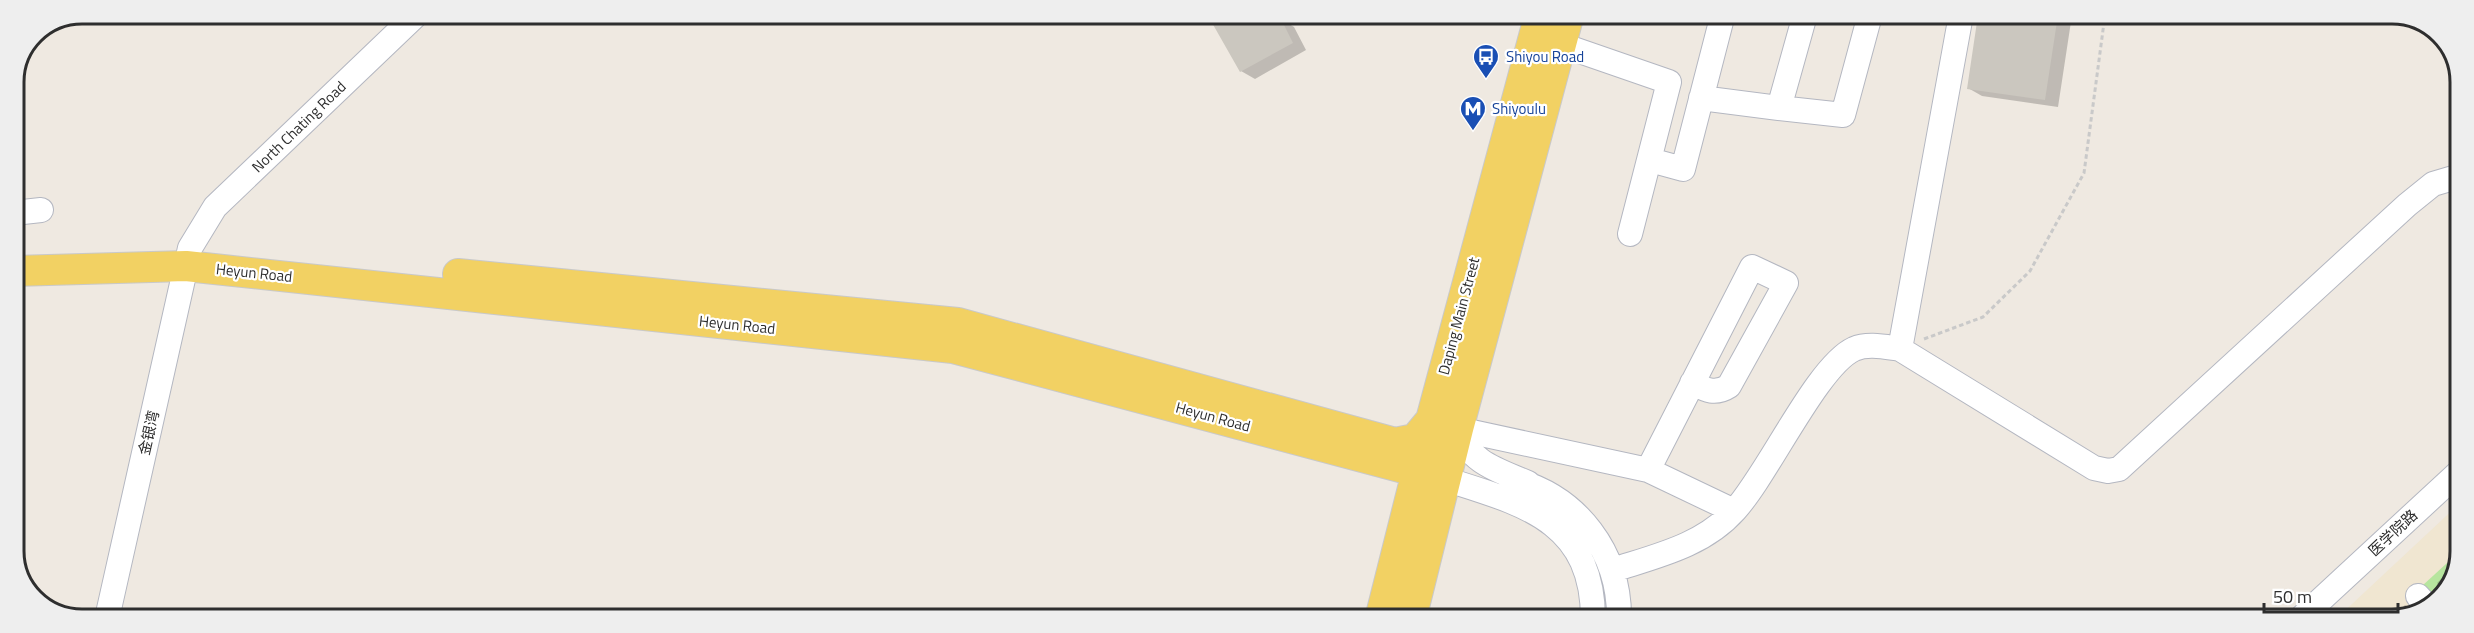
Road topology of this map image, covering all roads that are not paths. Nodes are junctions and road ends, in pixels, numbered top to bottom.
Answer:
1 (407, 24) edge
2 (1538, 24) edge
3 (1567, 24) edge
4 (1721, 24) edge
5 (1802, 24) edge
6 (1867, 24) edge
7 (1959, 24) edge
8 (1562, 45) junction
9 (1701, 98) junction
10 (1779, 108) junction
11 (1650, 160) junction
12 (2450, 179) edge
13 (41, 210) dead end
14 (24, 212) edge
15 (1630, 234) dead end
16 (24, 252) edge
17 (188, 257) junction
18 (24, 270) edge
19 (1900, 349) junction
20 (1692, 383) junction
21 (1444, 425) junction
22 (1345, 453) junction
23 (1648, 470) junction
24 (1447, 471) junction
25 (1417, 472) junction
26 (2450, 480) edge
27 (1528, 483) junction
28 (1734, 511) junction
29 (1404, 525) junction
30 (1613, 570) junction
31 (109, 609) edge
32 (1383, 609) edge
33 (1413, 609) edge
34 (1592, 609) edge
35 (1619, 609) edge
36 (2312, 609) edge

1 - 17 street, North Chating Road
2 - 21 main road, Daping Main Street
3 - 8 main road, Daping Main Street
4 - 9 street
5 - 10 street
6 - 10 street
7 - 19 street
8 - 11 street
8 - 21 main road, Daping Main Street
9 - 10 street
9 - 11 street
11 - 15 street
12 - 19 street
13 - 14 street
16 - 17 main road, Heyun Road
17 - 18 main road, Heyun Road
17 - 21 main road, Heyun Road
17 - 22 main road, Heyun Road
17 - 31 street, 金银湾
19 - 28 street
20 - 20 street
20 - 23 street
21 - 23 street
21 - 24 main road, Daping Main Street
21 - 25 main road, Daping Main Street
21 - 27 street
22 - 25 main road, Heyun Road
22 - 29 main road
23 - 28 street
24 - 25 main road, Heyun Road
24 - 27 street
24 - 33 main road, Daping Main Street
24 - 34 street
25 - 29 main road, Daping Main Street
26 - 36 street, 医学院路
27 - 30 street
28 - 30 street
29 - 32 main road, Daping Main Street
30 - 35 street

